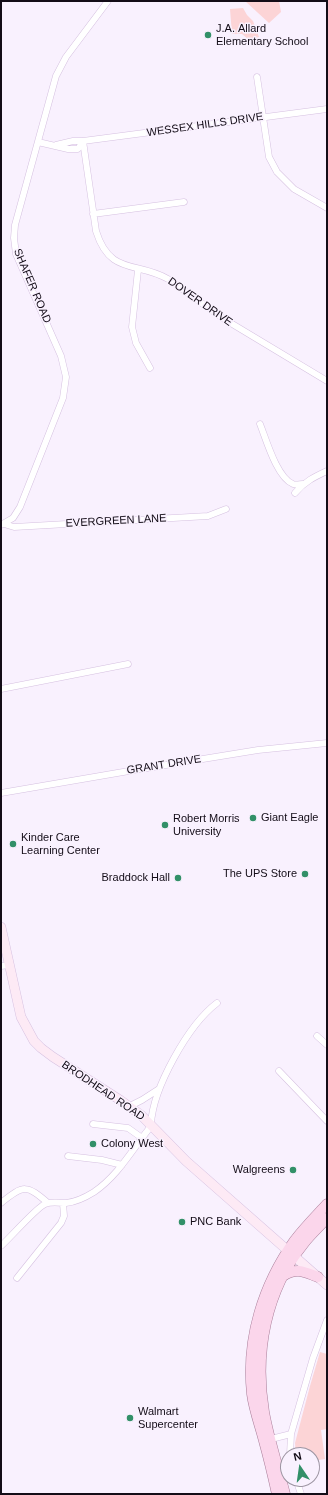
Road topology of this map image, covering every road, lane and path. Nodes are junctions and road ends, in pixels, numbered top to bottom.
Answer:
1 (108, 1) edge
2 (257, 77) dead end
3 (327, 109) edge
4 (263, 118) junction
5 (83, 141) junction
6 (38, 142) junction
7 (56, 145) junction
8 (78, 149) junction
9 (85, 153) junction
10 (184, 202) dead end
11 (327, 208) edge
12 (93, 214) junction
13 (138, 270) junction
14 (150, 368) dead end
15 (327, 381) edge
16 (260, 424) dead end
17 (327, 471) edge
18 (303, 484) junction
19 (295, 493) dead end
20 (226, 509) dead end
21 (3, 525) edge
22 (128, 664) dead end
23 (1, 689) edge
24 (327, 743) edge
25 (1, 793) edge
26 (1, 927) edge
27 (5, 965) edge
28 (217, 1003) dead end
29 (317, 1036) dead end
30 (327, 1045) edge
31 (279, 1071) dead end
32 (159, 1089) junction
33 (130, 1106) junction
34 (327, 1121) edge
35 (93, 1124) dead end
36 (151, 1124) junction
37 (142, 1138) junction
38 (68, 1156) dead end
39 (122, 1165) junction
40 (1, 1203) edge
41 (48, 1203) junction
42 (63, 1203) junction
43 (327, 1204) edge
44 (327, 1218) edge
45 (1, 1246) edge
46 (292, 1253) junction
47 (283, 1276) junction
48 (318, 1277) junction
49 (17, 1278) dead end
50 (327, 1285) edge
51 (327, 1320) edge
52 (291, 1434) junction
53 (267, 1440) junction
54 (290, 1447) edge
55 (278, 1494) edge
56 (285, 1494) edge

1 - 6 street, SHAFER ROAD
2 - 4 street
3 - 4 street, WESSEX HILLS DRIVE
4 - 5 street, WESSEX HILLS DRIVE
4 - 11 street
5 - 7 street, WESSEX HILLS DRIVE
5 - 8 street
5 - 9 street, DOVER DRIVE
6 - 7 street, WESSEX HILLS DRIVE
6 - 21 street, SHAFER ROAD
7 - 8 street, WESSEX HILLS DRIVE
8 - 9 street
9 - 12 street, DOVER DRIVE
10 - 12 street
12 - 13 street, DOVER DRIVE
13 - 14 street
13 - 15 street, DOVER DRIVE
16 - 18 street
17 - 18 street
18 - 19 street
20 - 21 street, EVERGREEN LANE
22 - 23 street
24 - 25 street, GRANT DRIVE
26 - 27 main road, BRODHEAD ROAD
27 - 33 main road, BRODHEAD ROAD
28 - 32 street
29 - 30 street
31 - 34 street
32 - 33 street
32 - 36 street
33 - 36 main road, BRODHEAD ROAD
35 - 37 street
36 - 37 street
36 - 46 main road, BRODHEAD ROAD
37 - 39 street
38 - 39 street
39 - 42 street
40 - 41 street
41 - 42 street
41 - 45 street
42 - 49 street
43 - 46 main road
44 - 46 main road
46 - 47 main road
46 - 48 main road, BRODHEAD ROAD
46 - 53 main road
47 - 48 main road
47 - 53 main road
48 - 50 main road, BRODHEAD ROAD
51 - 52 street
52 - 53 street
52 - 54 street
53 - 55 main road
53 - 56 main road

